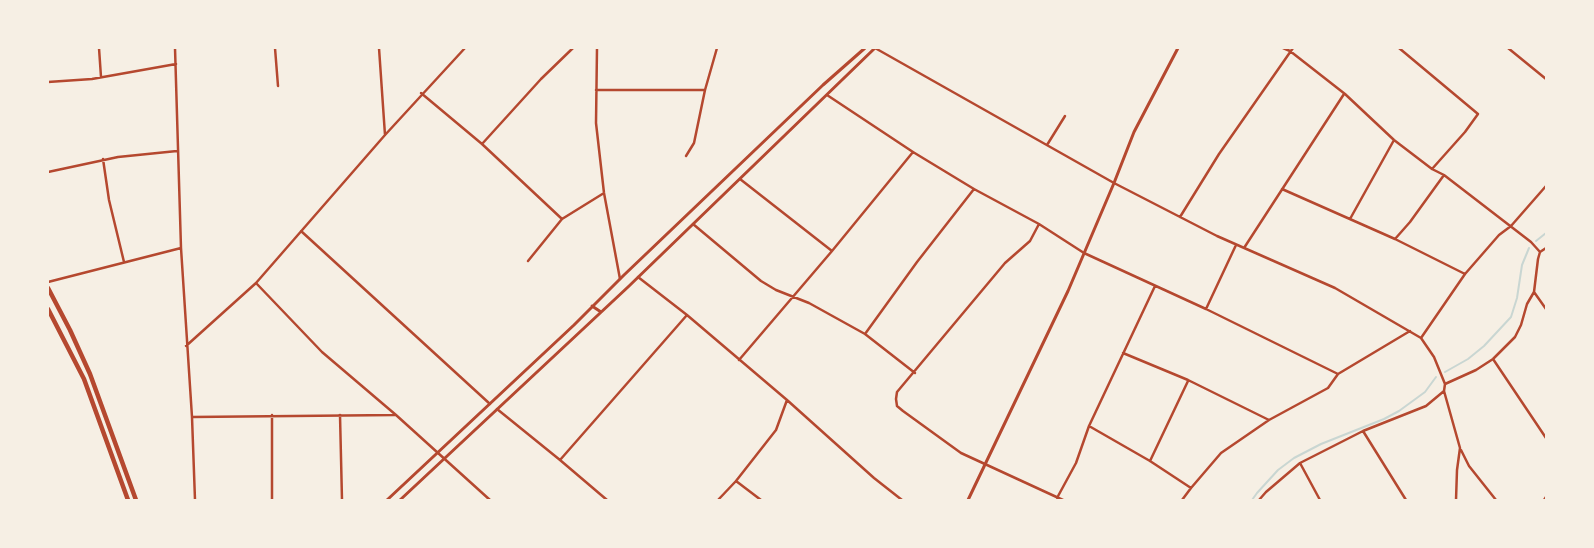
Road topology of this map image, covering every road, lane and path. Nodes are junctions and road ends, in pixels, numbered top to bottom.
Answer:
1 (99, 48) edge
2 (175, 48) edge
3 (275, 48) edge
4 (379, 48) edge
5 (465, 48) edge
6 (573, 48) edge
7 (597, 48) edge
8 (717, 48) edge
9 (864, 48) edge
10 (875, 48) edge
11 (1178, 48) edge
12 (1283, 48) edge
13 (1293, 48) edge
14 (1399, 48) edge
15 (1508, 48) edge
16 (1290, 51) junction
17 (176, 64) junction
18 (101, 77) junction
19 (1546, 79) edge
20 (48, 82) edge
21 (278, 86) dead end
22 (596, 90) junction
23 (706, 90) junction
24 (421, 93) junction
25 (825, 94) junction
26 (1345, 94) junction
27 (1065, 116) dead end
28 (385, 135) junction
29 (1394, 140) junction
30 (482, 144) junction
31 (1047, 145) junction
32 (177, 151) junction
33 (913, 152) junction
34 (686, 156) dead end
35 (103, 159) junction
36 (1432, 169) junction
37 (48, 172) edge
38 (1444, 175) junction
39 (739, 178) junction
40 (1114, 183) junction
41 (1546, 186) edge
42 (974, 189) junction
43 (1282, 189) junction
44 (604, 193) junction
45 (1180, 217) junction
46 (562, 219) junction
47 (1350, 219) junction
48 (692, 223) junction
49 (1039, 224) junction
50 (1511, 226) junction
51 (301, 231) junction
52 (1395, 239) junction
53 (1237, 244) junction
54 (181, 248) junction
55 (1244, 248) junction
56 (1546, 248) edge
57 (832, 251) junction
58 (1540, 252) junction
59 (1084, 253) junction
60 (528, 261) dead end
61 (124, 262) junction
62 (1466, 274) junction
63 (638, 277) junction
64 (620, 280) junction
65 (48, 282) edge
66 (256, 283) junction
67 (1155, 286) junction
68 (48, 288) edge
69 (1534, 292) junction
70 (792, 296) junction
71 (592, 306) junction
72 (48, 309) edge
73 (1206, 309) junction
74 (1546, 309) edge
75 (601, 312) junction
76 (687, 315) junction
77 (1410, 331) junction
78 (865, 334) junction
79 (1421, 338) junction
80 (186, 346) junction
81 (1123, 353) junction
82 (1493, 359) junction
83 (739, 360) junction
84 (915, 373) junction
85 (1338, 374) junction
86 (1188, 380) junction
87 (1445, 384) junction
88 (1444, 391) junction
89 (787, 400) junction
90 (490, 404) junction
91 (496, 409) junction
92 (272, 415) junction
93 (340, 415) junction
94 (396, 415) junction
95 (192, 417) junction
96 (1269, 420) junction
97 (1089, 426) junction
98 (1363, 431) junction
99 (1546, 438) edge
100 (1460, 448) junction
101 (437, 453) junction
102 (443, 458) junction
103 (560, 460) junction
104 (1150, 461) junction
105 (1300, 463) junction
106 (985, 466) junction
107 (736, 481) junction
108 (1191, 488) junction
109 (1057, 498) junction
110 (128, 500) edge
111 (136, 500) edge
112 (195, 500) edge
113 (272, 500) edge
114 (342, 500) edge
115 (387, 500) edge
116 (400, 500) edge
117 (490, 500) edge
118 (608, 500) edge
119 (718, 500) edge
120 (761, 500) edge
121 (902, 500) edge
122 (968, 500) edge
123 (1063, 500) edge
124 (1182, 500) edge
125 (1259, 500) edge
126 (1320, 500) edge
127 (1406, 500) edge
128 (1456, 500) edge
129 (1496, 500) edge

1 - 18 street
2 - 17 street
3 - 21 street
4 - 28 street
5 - 24 street
6 - 30 street
7 - 22 street
8 - 23 street
9 - 64 street
10 - 25 street
10 - 31 street
11 - 40 street
12 - 16 street
13 - 16 street
14 - 36 street
15 - 19 street
16 - 26 street
16 - 45 street
17 - 18 street
17 - 32 street
18 - 20 street
22 - 23 street
22 - 44 street
23 - 34 street
24 - 28 street
24 - 30 street
25 - 33 street
25 - 39 street
26 - 29 street
26 - 43 street
27 - 31 street
28 - 51 street
29 - 36 street
29 - 47 street
30 - 46 street
31 - 40 street
32 - 35 street
32 - 54 street
33 - 42 street
33 - 57 street
35 - 37 street
35 - 61 street
36 - 38 street
38 - 50 street
38 - 52 street
39 - 48 street
39 - 57 street
40 - 45 street
40 - 59 street
41 - 50 street
42 - 49 street
42 - 78 street
43 - 47 street
43 - 55 street
44 - 46 street
44 - 64 street
45 - 53 street
46 - 60 street
47 - 52 street
48 - 63 street
48 - 70 street
49 - 59 street
49 - 84 street
50 - 58 street
50 - 62 street
51 - 66 street
51 - 90 street
52 - 62 street
53 - 55 street
53 - 73 street
54 - 61 street
54 - 80 street
55 - 77 street
56 - 58 street
57 - 70 street
58 - 69 street
59 - 67 street
59 - 106 street
61 - 65 street
62 - 79 street
63 - 75 street
63 - 76 street
64 - 71 street
66 - 80 street
66 - 94 street
67 - 73 street
67 - 81 street
68 - 111 highway
69 - 74 street
69 - 82 street
70 - 78 street
70 - 83 street
71 - 75 street
71 - 90 street
72 - 110 highway
73 - 85 street
75 - 91 street
76 - 83 street
76 - 103 street
77 - 79 street
77 - 85 street
78 - 84 street
79 - 87 street
80 - 95 street
81 - 86 street
81 - 97 street
82 - 87 street
82 - 99 street
83 - 89 street
84 - 106 street
85 - 96 street
86 - 96 street
86 - 104 street
87 - 88 street
88 - 98 street
88 - 100 street
89 - 107 street
89 - 121 street
90 - 101 street
91 - 102 street
91 - 103 street
92 - 93 street
92 - 95 street
92 - 113 street
93 - 94 street
93 - 114 street
94 - 101 street
95 - 112 street
96 - 108 street
97 - 104 street
97 - 109 street
98 - 105 street
98 - 127 street
100 - 128 street
100 - 129 street
101 - 102 street
101 - 115 street
102 - 116 street
102 - 117 street
103 - 118 street
104 - 108 street
105 - 125 street
105 - 126 street
106 - 109 street
106 - 122 street
107 - 119 street
107 - 120 street
108 - 124 street
109 - 123 street

